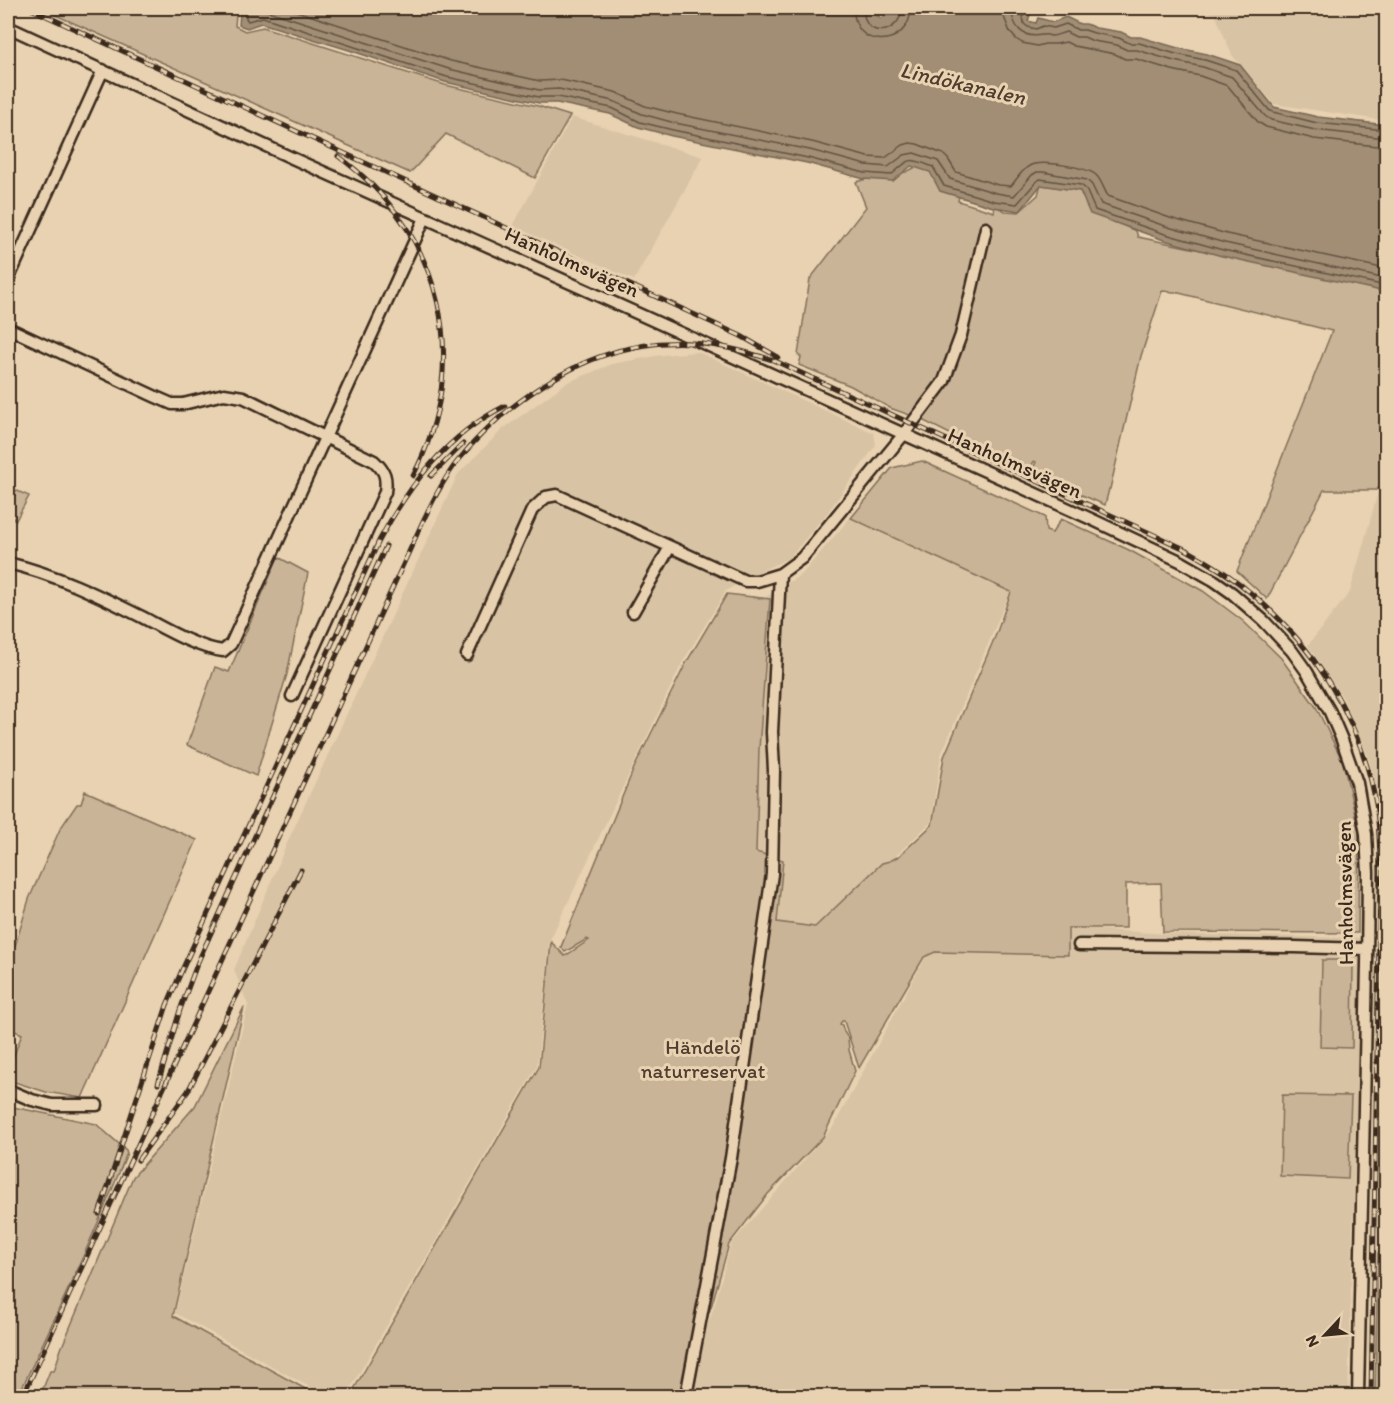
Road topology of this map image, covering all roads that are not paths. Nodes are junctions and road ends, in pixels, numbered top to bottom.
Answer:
1 (8, 27) edge
2 (103, 70) junction
3 (425, 218) junction
4 (986, 228) dead end
5 (8, 280) edge
6 (8, 328) edge
7 (904, 434) junction
8 (325, 437) junction
9 (670, 547) junction
10 (8, 563) edge
11 (780, 574) junction
12 (633, 612) dead end
13 (467, 655) dead end
14 (292, 696) dead end
15 (1079, 945) dead end
16 (1367, 949) junction
17 (8, 1090) edge
18 (97, 1105) dead end
19 (686, 1396) edge
20 (1358, 1396) edge

1 - 2 street, Hanholmsvägen
2 - 3 street, Hanholmsvägen
2 - 5 street
3 - 7 street, Hanholmsvägen
3 - 8 street
4 - 7 street
6 - 8 street
7 - 11 street
7 - 16 street, Hanholmsvägen
8 - 10 street
8 - 14 street
9 - 11 street
9 - 12 street
9 - 13 street
11 - 19 street
15 - 16 street
16 - 20 street, Hanholmsvägen
17 - 18 street

